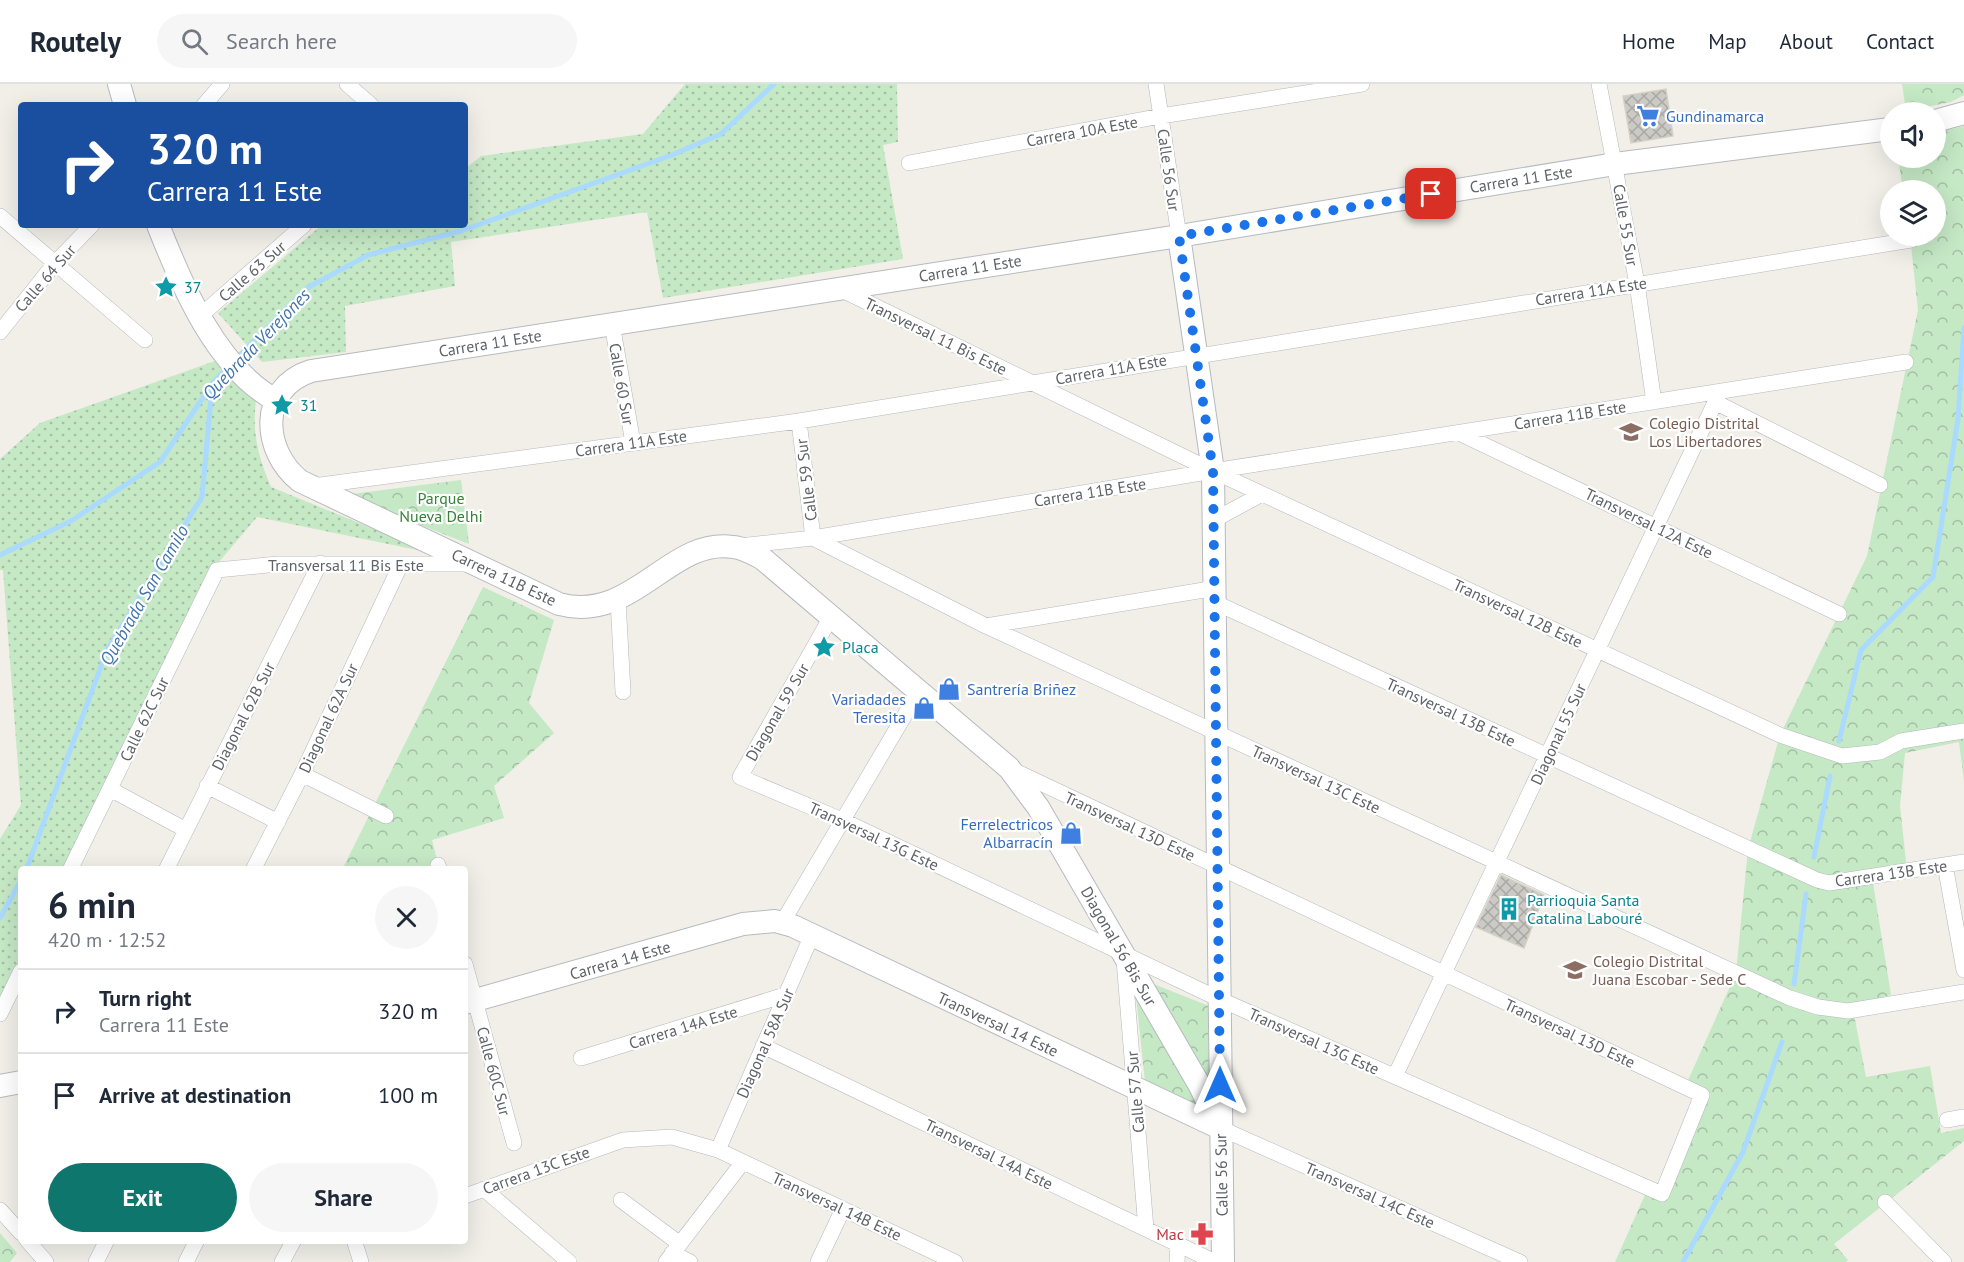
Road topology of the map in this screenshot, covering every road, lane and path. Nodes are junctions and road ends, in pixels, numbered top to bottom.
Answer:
1 (119, 84) edge
2 (222, 84) edge
3 (347, 84) edge
4 (1156, 84) edge
5 (1362, 84) edge
6 (1599, 84) edge
7 (124, 102) edge
8 (207, 102) edge
9 (368, 102) edge
10 (1964, 113) edge
11 (1161, 116) junction
12 (1946, 118) edge
13 (1880, 130) edge
14 (909, 162) dead end
15 (1615, 164) junction
16 (0, 216) edge
17 (89, 228) edge
18 (159, 228) edge
19 (301, 228) edge
20 (1179, 236) junction
21 (1880, 245) edge
22 (55, 263) junction
23 (1637, 284) junction
24 (840, 289) junction
25 (200, 316) junction
26 (612, 324) junction
27 (0, 332) edge
28 (145, 340) dead end
29 (1196, 355) junction
30 (1906, 362) dead end
31 (1032, 383) junction
32 (1717, 397) junction
33 (277, 401) junction
34 (1654, 402) junction
35 (799, 421) junction
36 (1459, 432) junction
37 (633, 443) junction
38 (1213, 471) junction
39 (1880, 485) dead end
40 (309, 486) junction
41 (1262, 494) junction
42 (1214, 520) junction
43 (1656, 526) junction
44 (813, 538) junction
45 (735, 547) junction
46 (320, 563) junction
47 (476, 564) junction
48 (400, 566) junction
49 (217, 570) joint
50 (1216, 596) junction
51 (618, 600) junction
52 (1839, 614) dead end
53 (831, 617) junction
54 (986, 626) junction
55 (1597, 650) junction
56 (919, 691) junction
57 (623, 692) dead end
58 (1958, 733) edge
59 (1217, 734) junction
60 (1547, 756) junction
61 (1009, 768) junction
62 (302, 774) junction
63 (740, 777) joint
64 (207, 786) junction
65 (110, 789) junction
66 (386, 816) dead end
67 (842, 820) junction
68 (278, 822) junction
69 (186, 830) junction
70 (1496, 862) junction
71 (1964, 862) edge
72 (1945, 865) junction
73 (72, 866) edge
74 (168, 866) edge
75 (255, 866) edge
76 (1218, 867) junction
77 (1818, 880) joint
78 (778, 922) junction
79 (812, 935) junction
80 (1124, 954) junction
81 (1964, 970) edge
82 (1444, 974) junction
83 (18, 977) edge
84 (1964, 992) edge
85 (785, 995) junction
86 (1219, 999) junction
87 (470, 1001) edge
88 (0, 1014) edge
89 (763, 1046) junction
90 (581, 1058) dead end
91 (1395, 1076) junction
92 (18, 1083) edge
93 (0, 1086) edge
94 (1135, 1089) junction
95 (1964, 1117) edge
96 (1947, 1120) dead end
97 (1220, 1128) junction
98 (514, 1143) dead end
99 (718, 1150) junction
100 (743, 1162) junction
101 (484, 1189) junction
102 (1662, 1194) joint
103 (468, 1195) edge
104 (621, 1200) dead end
105 (1885, 1202) dead end
106 (843, 1209) junction
107 (0, 1210) edge
108 (1146, 1229) junction
109 (18, 1230) edge
110 (30, 1244) edge
111 (105, 1244) edge
112 (195, 1244) edge
113 (292, 1244) edge
114 (355, 1244) edge
115 (1178, 1244) junction
116 (673, 1253) edge
117 (46, 1262) edge
118 (96, 1262) edge
119 (186, 1262) edge
120 (282, 1262) edge
121 (361, 1262) edge
122 (569, 1262) edge
123 (690, 1262) edge
124 (818, 1262) edge
125 (955, 1262) edge
126 (1177, 1262) edge
127 (1215, 1262) edge
128 (1223, 1262) edge
129 (1520, 1262) edge
130 (1944, 1262) edge

1 - 7 street
2 - 8 street
3 - 9 street
4 - 11 street, Calle 56 Sur
5 - 11 street, Carrera 10A Este
6 - 15 street, Calle 55 Sur
10 - 12 street
11 - 14 street, Carrera 10A Este
11 - 20 street, Calle 56 Sur
13 - 15 street, Carrera 11 Este
15 - 20 street, Carrera 11 Este
15 - 23 street, Calle 55 Sur
16 - 22 street
17 - 22 street, Calle 64 Sur
18 - 25 street
19 - 25 street, Calle 63 Sur
20 - 24 street, Carrera 11 Este
20 - 29 street, Calle 56 Sur
21 - 23 street, Carrera 11A Este
22 - 27 street, Calle 64 Sur
22 - 28 street
23 - 29 street, Carrera 11A Este
23 - 34 street, Calle 55 Sur
24 - 26 street, Carrera 11 Este
24 - 31 street, Transversal 11 Bis Este
25 - 33 street
26 - 33 street, Carrera 11 Este
26 - 37 street, Calle 60 Sur
29 - 31 street, Carrera 11A Este
29 - 38 street, Calle 56 Sur
30 - 32 street, Carrera 11B Este
31 - 35 street, Carrera 11A Este
31 - 38 street, Transversal 11 Bis Este
32 - 34 street, Carrera 11B Este
32 - 39 street
32 - 43 street, Diagonal 55 Sur
33 - 40 street
34 - 36 street, Carrera 11B Este
35 - 37 street, Carrera 11A Este
35 - 44 street, Calle 59 Sur
36 - 38 street, Carrera 11B Este
36 - 43 street, Transversal 12A Este
37 - 40 street, Carrera 11A Este
38 - 41 street, Transversal 12B Este
38 - 42 street, Calle 56 Sur
38 - 44 street, Carrera 11B Este
40 - 47 street, Carrera 11B Este
41 - 42 street
41 - 55 street, Transversal 12B Este
42 - 50 street, Calle 56 Sur
43 - 52 street, Transversal 12A Este
43 - 55 street, Diagonal 55 Sur
44 - 45 street, Carrera 11B Este
44 - 54 street, Transversal 13C Este
45 - 51 street, Carrera 11B Este
45 - 53 street, Transversal 13D Este
46 - 48 street, Transversal 11 Bis Este
46 - 49 street, Transversal 11 Bis Este
46 - 64 street, Diagonal 62B Sur
47 - 48 street, Transversal 11 Bis Este
47 - 51 street, Carrera 11B Este
48 - 62 street, Diagonal 62A Sur
49 - 65 street, Calle 62C Sur
50 - 54 street
50 - 59 street, Calle 56 Sur
50 - 60 street, Transversal 13B Este
51 - 57 street
53 - 56 street, Transversal 13D Este
53 - 63 street, Diagonal 59 Sur
54 - 59 street, Transversal 13C Este
55 - 58 street, Transversal 12B Este
55 - 60 street, Diagonal 55 Sur
56 - 61 street, Transversal 13D Este
56 - 67 street
59 - 70 street, Transversal 13C Este
59 - 76 street, Calle 56 Sur
60 - 70 street, Diagonal 55 Sur
60 - 77 street, Transversal 13B Este
61 - 76 street, Transversal 13D Este
61 - 80 street, Diagonal 56 Bis Sur
62 - 66 street
62 - 68 street, Diagonal 62A Sur
63 - 67 street, Transversal 13G Este
64 - 68 street
64 - 69 street, Diagonal 62B Sur
65 - 69 street
65 - 73 street, Calle 62C Sur
67 - 78 street
67 - 80 street, Transversal 13G Este
68 - 75 street, Diagonal 62A Sur
69 - 74 street, Diagonal 62B Sur
70 - 82 street, Diagonal 55 Sur
70 - 84 street, Transversal 13C Este
71 - 72 street, Carrera 13B Este
72 - 77 street, Carrera 13B Este
72 - 81 street
76 - 82 street, Transversal 13D Este
76 - 86 street, Calle 56 Sur
78 - 79 street, Transversal 14 Este
78 - 87 street, Carrera 14 Este
79 - 85 street, Diagonal 58A Sur
79 - 94 street, Transversal 14 Este
80 - 86 street, Transversal 13G Este
80 - 94 street, Calle 57 Sur
80 - 97 street, Diagonal 56 Bis Sur
82 - 91 street, Diagonal 55 Sur
82 - 102 street, Transversal 13D Este
83 - 88 street
85 - 89 street, Diagonal 58A Sur
85 - 90 street, Carrera 14A Este
86 - 91 street, Transversal 13G Este
86 - 97 street, Calle 56 Sur
87 - 98 street, Calle 60C Sur
89 - 99 street, Diagonal 58A Sur
89 - 108 street, Transversal 14A Este
91 - 102 street, Transversal 13G Este
92 - 93 street
94 - 97 street, Transversal 14 Este
94 - 108 street, Calle 57 Sur
95 - 96 street
97 - 128 street, Calle 56 Sur
97 - 129 street, Transversal 14C Este
99 - 100 street, Transversal 14B Este
99 - 101 street, Carrera 13C Este
100 - 106 street, Transversal 14B Este
100 - 116 street
101 - 103 street, Carrera 13C Este
101 - 122 street
104 - 116 street
105 - 130 street
106 - 124 street
106 - 125 street, Transversal 14B Este
107 - 109 street
108 - 115 street, Transversal 14A Este
110 - 117 street
111 - 118 street
112 - 119 street
113 - 120 street
114 - 121 street
115 - 126 street
115 - 127 street, Transversal 14A Este
116 - 123 street

